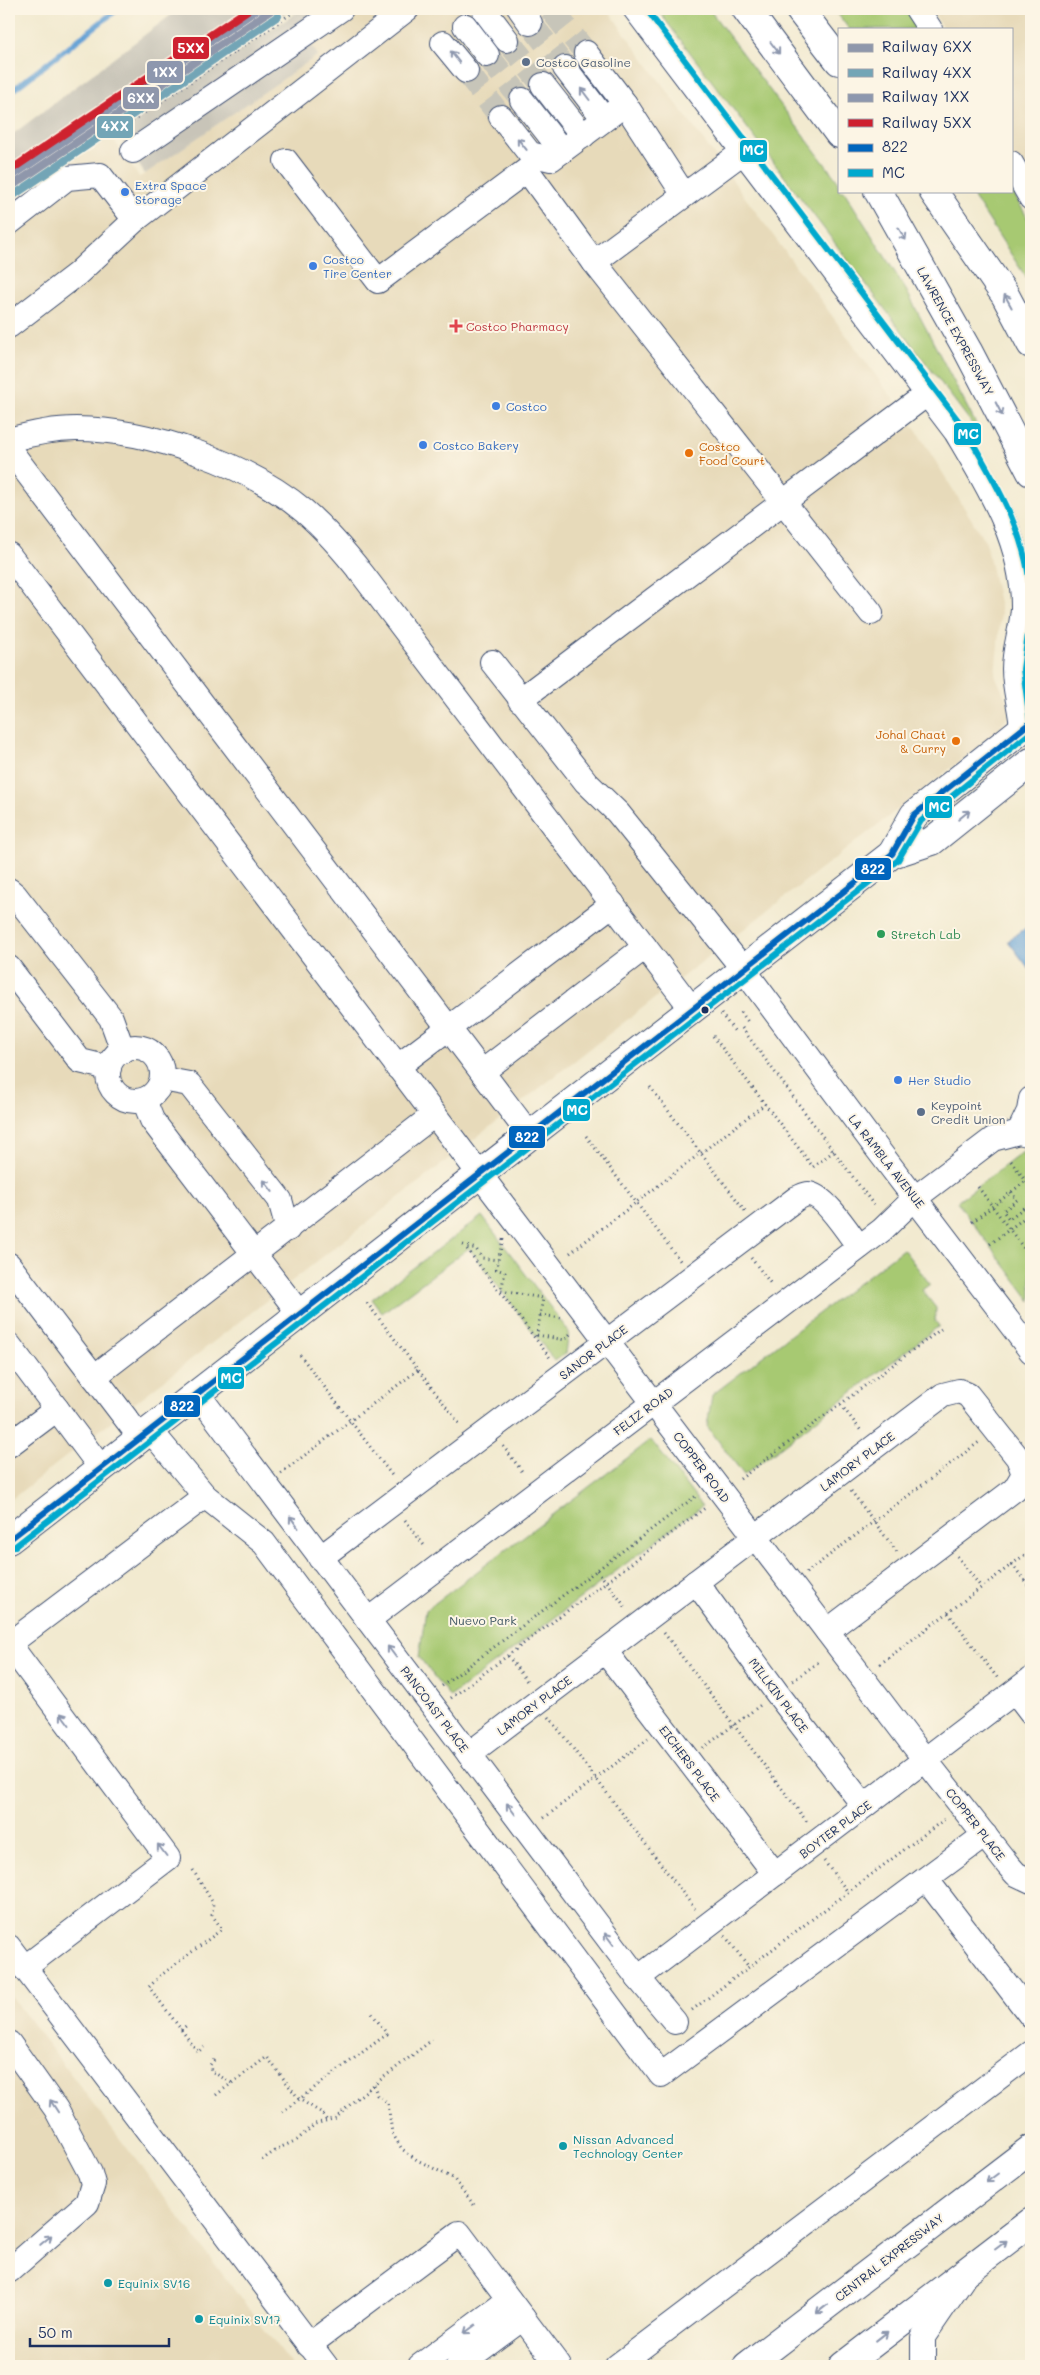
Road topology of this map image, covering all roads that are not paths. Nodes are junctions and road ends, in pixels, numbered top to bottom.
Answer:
1 (341, 9) edge
2 (407, 9) edge
3 (636, 9) edge
4 (746, 9) edge
5 (800, 9) edge
6 (916, 9) edge
7 (485, 11) dead end
8 (465, 26) dead end
9 (929, 28) edge
10 (507, 40) tunnel mouth
11 (443, 43) dead end
12 (586, 53) tunnel mouth
13 (487, 55) tunnel mouth
14 (838, 60) edge
15 (565, 68) tunnel mouth
16 (466, 71) tunnel mouth
17 (543, 85) tunnel mouth
18 (522, 100) tunnel mouth
19 (625, 104) junction
20 (501, 117) tunnel mouth
21 (604, 120) junction
22 (838, 133) edge
23 (583, 136) junction
24 (133, 151) dead end
25 (743, 152) junction
26 (556, 155) junction
27 (286, 161) dead end
28 (1012, 165) edge
29 (879, 192) edge
30 (934, 192) edge
31 (684, 195) junction
32 (1031, 198) edge
33 (135, 220) junction
34 (9, 223) edge
35 (594, 262) junction
36 (9, 326) edge
37 (1031, 344) edge
38 (927, 394) junction
39 (9, 440) edge
40 (9, 449) edge
41 (1025, 460) edge
42 (1031, 484) edge
43 (783, 502) junction
44 (9, 555) edge
45 (871, 613) dead end
46 (1018, 642) junction
47 (492, 662) dead end
48 (1031, 670) edge
49 (520, 700) junction
50 (1027, 725) edge
51 (1031, 762) edge
52 (892, 854) junction
53 (9, 890) edge
54 (613, 904) junction
55 (645, 947) junction
56 (9, 968) edge
57 (744, 970) junction
58 (692, 1009) junction
59 (448, 1028) junction
60 (116, 1059) junction
61 (397, 1067) junction
62 (482, 1072) junction
63 (162, 1079) junction
64 (1031, 1099) edge
65 (144, 1100) junction
66 (434, 1115) junction
67 (529, 1134) junction
68 (1025, 1134) edge
69 (478, 1174) junction
70 (916, 1198) junction
71 (288, 1229) junction
72 (860, 1247) junction
73 (254, 1254) junction
74 (9, 1265) edge
75 (299, 1313) junction
76 (607, 1342) junction
77 (9, 1345) edge
78 (1031, 1351) edge
79 (94, 1377) junction
80 (198, 1393) junction
81 (654, 1403) junction
82 (57, 1409) junction
83 (145, 1434) junction
84 (9, 1445) edge
85 (101, 1468) junction
86 (205, 1496) junction
87 (756, 1537) junction
88 (9, 1540) edge
89 (320, 1558) junction
90 (696, 1582) junction
91 (368, 1620) junction
92 (826, 1631) junction
93 (9, 1644) edge
94 (606, 1651) junction
95 (1015, 1684) edge
96 (1031, 1713) edge
97 (469, 1754) junction
98 (926, 1760) junction
99 (864, 1806) junction
100 (985, 1836) junction
101 (775, 1874) junction
102 (926, 1879) junction
103 (1031, 1881) edge
104 (9, 1947) edge
105 (24, 1968) junction
106 (638, 1978) junction
107 (1031, 2016) edge
108 (675, 2022) road end
109 (9, 2043) edge
110 (1031, 2053) edge
111 (1031, 2149) edge
112 (1031, 2222) edge
113 (971, 2268) junction
114 (9, 2271) edge
115 (516, 2309) junction
116 (309, 2345) junction
117 (326, 2366) edge
118 (420, 2366) edge
119 (458, 2366) edge
120 (559, 2366) edge
121 (617, 2366) edge
122 (747, 2366) edge
123 (843, 2366) edge
124 (923, 2366) edge

1 - 24 street
2 - 33 street
3 - 25 street
4 -> 22 main road
5 - 14 main road
6 - 9 street
7 - 10 street
8 - 13 street
16 -> 11 street
12 - 19 street
21 -> 15 street
17 - 23 street
18 - 26 street
19 - 21 street
19 - 31 street
26 -> 20 street
21 - 23 street
23 - 26 street
25 - 31 street
25 - 38 street
27 - 35 street
28 - 32 street
29 -> 41 main road, LAWRENCE EXPRESSWAY
37 -> 30 main road
31 - 35 street
33 - 34 street
33 - 36 street
35 - 43 street
38 - 43 street
38 - 46 street
39 - 54 street
40 - 59 street
41 - 42 main road, LAWRENCE EXPRESSWAY
43 - 45 street
43 - 49 street
44 - 61 street, COPPER ROAD
46 - 48 street
46 - 50 street
47 - 49 street, LA RAMBLA AVENUE
49 - 57 street, LA RAMBLA AVENUE
50 - 52 main road
52 -> 51 main road
52 - 57 main road
53 - 60 street
54 - 55 street
54 - 59 street
55 - 58 street
55 - 62 street
56 - 60 street
57 - 58 main road
57 - 70 street, LA RAMBLA AVENUE
58 - 67 main road
59 - 61 street
59 - 62 street
60 - 63 street
60 - 65 street
61 - 66 street, COPPER ROAD
62 - 67 street
63 - 65 street
71 -> 63 street
64 - 68 street
65 - 73 street
66 - 69 street, COPPER ROAD
66 - 71 street
67 - 69 main road
68 - 70 street, FELIZ ROAD
69 - 75 main road
69 - 76 street, COPPER ROAD
70 - 72 street, FELIZ ROAD
70 - 78 street, LA RAMBLA AVENUE
71 - 73 street
72 - 76 street, SANOR PLACE
72 - 81 street, FELIZ ROAD
73 - 75 street
73 - 79 street
74 - 79 street
75 - 80 main road
76 - 81 street, COPPER ROAD
76 - 89 street, SANOR PLACE
77 - 82 street
79 - 83 street
80 - 83 main road
89 -> 80 street, PANCOAST PLACE
81 - 87 street, COPPER ROAD
81 - 91 street, FELIZ ROAD
82 - 84 street
82 - 85 street
83 - 85 main road
83 - 86 street
85 - 88 main road
86 - 93 street
86 - 102 street
87 - 90 street, LAMORY PLACE
87 - 92 street, COPPER ROAD
87 - 92 street, LAMORY PLACE
89 - 91 street, PANCOAST PLACE
90 - 94 street, LAMORY PLACE
90 - 99 street, MILLKIN PLACE
97 -> 91 street, PANCOAST PLACE
92 - 98 street, COPPER ROAD
105 -> 93 street
94 - 97 street, LAMORY PLACE
94 - 101 street, EICHERS PLACE
95 - 96 street
95 - 98 street, BOYTER PLACE
106 -> 97 street, PANCOAST PLACE
98 - 99 street, BOYTER PLACE
98 - 100 street, COPPER PLACE
99 - 101 street, BOYTER PLACE
100 - 102 street
100 - 103 street, COPPER PLACE
101 - 106 street, BOYTER PLACE
102 - 107 street
104 - 105 street
105 - 116 street
106 - 108 street, PANCOAST PLACE
114 -> 109 street
110 - 121 street
111 -> 122 main road, CENTRAL EXPRESSWAY
113 -> 112 main road
123 -> 113 main road
113 - 124 street
115 - 116 street
115 -> 118 street
115 - 119 street
115 - 120 street
116 - 117 street

